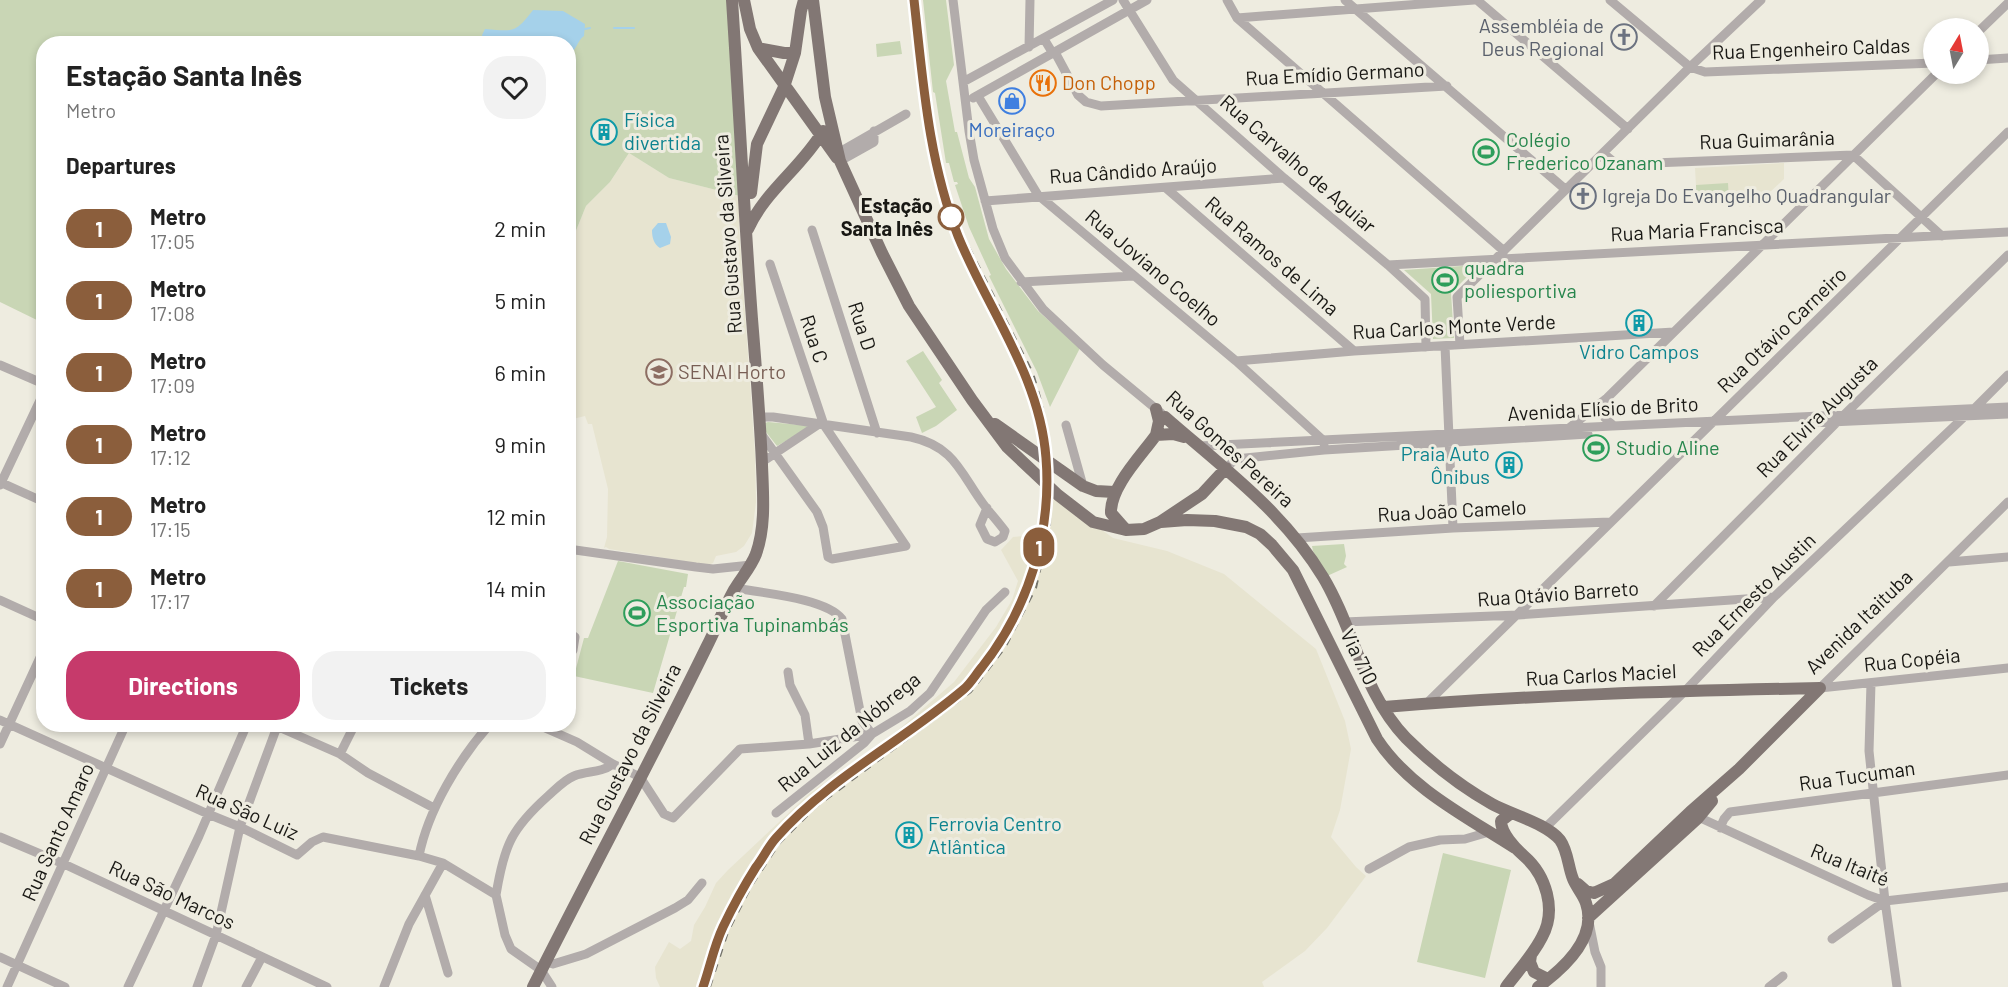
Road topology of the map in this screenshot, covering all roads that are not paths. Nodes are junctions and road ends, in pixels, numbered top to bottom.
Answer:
1 (732, 0) edge
2 (744, 0) edge
3 (804, 0) edge
4 (813, 0) edge
5 (953, 0) edge
6 (1030, 0) edge
7 (1113, 0) edge
8 (1123, 0) edge
9 (1147, 0) edge
10 (1227, 0) edge
11 (1345, 0) edge
12 (1475, 0) edge
13 (1610, 0) edge
14 (1744, 0) edge
15 (1761, 0) edge
16 (2008, 3) edge
17 (1356, 8) junction
18 (1753, 8) junction
19 (1129, 10) junction
20 (1237, 18) junction
21 (1989, 21) edge
22 (1044, 39) junction
23 (1029, 47) junction
24 (758, 48) junction
25 (1052, 52) junction
26 (795, 53) junction
27 (2008, 58) edge
28 (1989, 59) edge
29 (1923, 63) edge
30 (1690, 67) junction
31 (963, 82) junction
32 (1926, 84) edge
33 (1447, 86) junction
34 (784, 87) junction
35 (1321, 92) junction
36 (978, 96) junction
37 (1197, 101) junction
38 (966, 103) junction
39 (906, 114) dead end
40 (829, 120) junction
41 (1628, 129) junction
42 (2008, 132) edge
43 (820, 136) junction
44 (808, 152) junction
45 (1603, 153) junction
46 (1853, 155) junction
47 (839, 157) junction
48 (1284, 178) junction
49 (1166, 188) junction
50 (1565, 189) junction
51 (1038, 195) junction
52 (985, 201) junction
53 (1922, 218) junction
54 (812, 230) dead end
55 (2008, 232) edge
56 (747, 233) junction
57 (1942, 236) junction
58 (1901, 239) junction
59 (1762, 246) junction
60 (1504, 251) junction
61 (2008, 255) edge
62 (1496, 258) junction
63 (770, 264) dead end
64 (1388, 265) junction
65 (1133, 276) junction
66 (1021, 282) junction
67 (1674, 332) junction
68 (1460, 345) junction
69 (1445, 346) junction
70 (1426, 347) junction
71 (1354, 351) junction
72 (1236, 361) junction
73 (0, 365) edge
74 (2008, 375) edge
75 (36, 381) edge
76 (1605, 403) junction
77 (2008, 407) edge
78 (1975, 408) junction
79 (36, 409) edge
80 (1160, 413) junction
81 (2008, 414) edge
82 (1965, 416) junction
83 (760, 417) junction
84 (1841, 418) junction
85 (986, 419) junction
86 (822, 425) junction
87 (1066, 425) dead end
88 (1711, 425) junction
89 (1614, 426) junction
90 (1576, 430) junction
91 (878, 433) junction
92 (762, 435) junction
93 (1156, 435) junction
94 (1188, 438) junction
95 (1450, 438) junction
96 (1199, 446) junction
97 (1324, 446) junction
98 (776, 453) junction
99 (762, 462) junction
100 (1226, 468) junction
101 (0, 483) edge
102 (1083, 486) junction
103 (1114, 492) junction
104 (36, 499) edge
105 (2008, 503) edge
106 (987, 508) dead end
107 (1160, 522) junction
108 (1610, 522) junction
109 (1453, 528) junction
110 (1126, 530) junction
111 (1297, 538) junction
112 (576, 550) edge
113 (2008, 557) edge
114 (1949, 562) junction
115 (751, 565) junction
116 (735, 588) junction
117 (1005, 592) dead end
118 (1774, 597) junction
119 (0, 600) edge
120 (1654, 606) junction
121 (1518, 615) junction
122 (36, 616) edge
123 (1344, 622) junction
124 (36, 663) edge
125 (2008, 668) edge
126 (788, 672) dead end
127 (1871, 683) junction
128 (1820, 688) junction
129 (1685, 691) junction
130 (1427, 703) junction
131 (1384, 707) junction
132 (4, 722) edge
133 (123, 732) edge
134 (244, 732) edge
135 (274, 732) edge
136 (291, 732) edge
137 (351, 732) edge
138 (484, 732) edge
139 (554, 732) edge
140 (872, 734) junction
141 (0, 744) edge
142 (809, 744) junction
143 (340, 754) junction
144 (613, 764) junction
145 (107, 768) junction
146 (2008, 776) edge
147 (640, 777) junction
148 (1873, 792) junction
149 (434, 808) junction
150 (776, 813) dead end
151 (208, 814) junction
152 (1510, 814) junction
153 (1694, 815) junction
154 (1471, 820) junction
155 (240, 827) junction
156 (1545, 828) junction
157 (1720, 828) junction
158 (1489, 832) junction
159 (1473, 836) junction
160 (0, 837) edge
161 (1515, 848) junction
162 (419, 856) junction
163 (443, 863) junction
164 (64, 864) junction
165 (1369, 869) dead end
166 (1573, 879) junction
167 (702, 883) dead end
168 (2008, 887) edge
169 (496, 895) junction
170 (425, 896) junction
171 (1886, 901) junction
172 (163, 911) junction
173 (1588, 918) junction
174 (216, 935) junction
175 (1832, 939) dead end
176 (1577, 951) junction
177 (1531, 955) junction
178 (0, 957) edge
179 (262, 957) junction
180 (1598, 962) junction
181 (16, 964) junction
182 (544, 966) junction
183 (448, 973) dead end
184 (1783, 976) dead end
185 (1543, 983) edge
186 (7, 987) edge
187 (65, 987) edge
188 (128, 987) edge
189 (197, 987) edge
190 (246, 987) edge
191 (327, 987) edge
192 (384, 987) edge
193 (533, 987) edge
194 (552, 987) edge
195 (1506, 987) edge
196 (1601, 987) edge
197 (1768, 987) edge
198 (1898, 987) edge

1 - 56 main road, Rua Gustavo da Silveira
2 - 24 main road
3 - 26 main road
4 - 40 main road
5 - 31 street, Rua Gomes Pereira
6 - 23 street
7 - 22 street
8 - 19 street, Rua Carvalho de Aguiar
9 - 19 street
10 - 20 street
11 - 17 street
12 - 17 street
12 - 41 street
13 - 30 street
14 - 18 street
15 - 18 street
16 - 21 street
17 - 20 street
17 - 33 street
18 - 30 street
19 - 25 street
19 - 37 street, Rua Carvalho de Aguiar
20 - 35 street
22 - 23 street
22 - 25 street, Rua Emídio Germano
23 - 31 street
24 - 26 main road
24 - 34 main road
25 - 36 street
25 - 37 street, Rua Emídio Germano
26 - 34 main road
27 - 28 street
29 - 30 street, Rua Engenheiro Caldas
30 - 41 street
31 - 38 street, Rua Gomes Pereira
32 - 46 street
33 - 35 street, Rua Emídio Germano
33 - 50 street
34 - 43 main road
34 - 56 main road
35 - 37 street, Rua Emídio Germano
35 - 60 street
36 - 38 street
36 - 51 street, Rua Joviano Coelho
37 - 48 street, Rua Carvalho de Aguiar
38 - 52 street, Rua Gomes Pereira
39 - 47 street
40 - 43 main road
40 - 47 main road
41 - 45 street
42 - 53 street, Rua Otávio Carneiro
43 - 44 main road
43 - 47 main road
44 - 47 main road
44 - 56 main road
45 - 46 street, Rua Guimarânia
45 - 50 street
46 - 53 street, Rua Guimarânia
46 - 59 street
47 - 85 main road
48 - 49 street, Rua Cândido Araújo
48 - 64 street, Rua Carvalho de Aguiar
49 - 51 street, Rua Cândido Araújo
49 - 71 street, Rua Ramos de Lima
50 - 60 street
51 - 52 street, Rua Cândido Araújo
51 - 65 street, Rua Joviano Coelho
52 - 66 street, Rua Gomes Pereira
53 - 57 street, Rua Guimarânia
53 - 58 street, Rua Otávio Carneiro
54 - 91 street, Rua D
55 - 57 street, Rua Maria Francisca
56 - 83 main road, Rua Gustavo da Silveira
57 - 58 street, Rua Maria Francisca
58 - 59 street, Rua Maria Francisca
58 - 88 street, Rua Otávio Carneiro
59 - 62 street, Rua Maria Francisca
59 - 67 street
60 - 62 street
61 - 84 street, Rua Elvira Augusta
62 - 64 street, Rua Maria Francisca
62 - 68 street
63 - 86 street, Rua C
64 - 70 street, Rua Carvalho de Aguiar
65 - 66 street
65 - 72 street, Rua Joviano Coelho
66 - 80 street, Rua Gomes Pereira
67 - 68 street, Rua Carlos Monte Verde
67 - 76 street
68 - 69 street, Rua Carlos Monte Verde
69 - 70 street, Rua Carlos Monte Verde
69 - 95 street
70 - 71 street, Rua Carlos Monte Verde
71 - 72 street, Rua Carlos Monte Verde
72 - 97 street, Rua Joviano Coelho
73 - 75 street
74 - 78 street
76 - 89 street
76 - 90 street
77 - 78 street, Avenida Elísio de Brito
78 - 84 street, Avenida Elísio de Brito
79 - 101 street
80 - 93 main road
80 - 94 main road, Rua Gomes Pereira
81 - 82 street, Avenida Elísio de Brito
82 - 84 street, Avenida Elísio de Brito
82 - 118 street, Rua Ernesto Austin
83 - 86 street
83 - 92 main road, Rua Gustavo da Silveira
84 - 88 street, Avenida Elísio de Brito
84 - 120 street, Rua Elvira Augusta
85 - 102 main road
85 - 110 main road
86 - 91 street
86 - 98 street
86 - 98 street, Rua C
87 - 102 street
88 - 89 street, Avenida Elísio de Brito
88 - 90 street, Avenida Elísio de Brito
88 - 108 street, Rua Otávio Carneiro
89 - 90 street, Avenida Elísio de Brito
90 - 95 street, Avenida Elísio de Brito
91 - 106 street
92 - 98 street
92 - 99 main road, Rua Gustavo da Silveira
93 - 94 main road
93 - 103 main road
94 - 96 main road, Rua Gomes Pereira
95 - 97 street, Avenida Elísio de Brito
95 - 109 street
96 - 97 street, Avenida Elísio de Brito
96 - 100 main road, Rua Gomes Pereira
97 - 100 street, Avenida Elísio de Brito
98 - 99 street
99 - 115 main road, Rua Gustavo da Silveira
100 - 107 main road
100 - 111 main road, Rua Gomes Pereira
101 - 104 street
102 - 103 main road
103 - 110 main road
105 - 114 street, Avenida Itaituba
107 - 110 main road
107 - 154 main road, Via 710
108 - 109 street, Rua João Camelo
108 - 121 street, Rua Otávio Carneiro
109 - 111 street, Rua João Camelo
111 - 123 main road, Rua Gomes Pereira
112 - 115 street
113 - 114 street
114 - 128 street, Avenida Itaituba
115 - 116 main road, Rua Gustavo da Silveira
116 - 140 street
116 - 147 main road, Rua Gustavo da Silveira
117 - 140 street, Rua Luiz da Nóbrega
118 - 120 street, Rua Otávio Barreto
118 - 129 street, Rua Ernesto Austin
119 - 122 street
120 - 121 street, Rua Otávio Barreto
121 - 123 street, Rua Otávio Barreto
121 - 130 street, Rua Otávio Carneiro
123 - 131 main road, Rua Gomes Pereira
124 - 132 street
125 - 127 street, Rua Copéia
126 - 142 street
127 - 128 street, Rua Copéia
127 - 148 street
128 - 129 main road, Rua Carlos Maciel
128 - 153 main road, Avenida Itaituba
129 - 130 main road, Rua Carlos Maciel
129 - 156 street, Rua Ernesto Austin
130 - 131 main road, Rua Carlos Maciel
131 - 152 main road, Rua Gomes Pereira
132 - 141 street
132 - 145 street, Rua São Luiz
133 - 145 street, Rua Santo Amaro
134 - 151 street
135 - 155 street
136 - 143 street
137 - 143 street
138 - 149 street
139 - 144 street
140 - 142 street
140 - 150 street, Rua Luiz da Nóbrega
142 - 147 street
143 - 149 street
144 - 147 street
144 - 169 street
145 - 151 street, Rua São Luiz
145 - 164 street, Rua Santo Amaro
146 - 148 street, Rua Tucuman
147 - 182 main road, Rua Gustavo da Silveira
148 - 157 street, Rua Tucuman
148 - 171 street
149 - 162 street
151 - 155 street, Rua São Luiz
151 - 172 street
152 - 156 main road, Rua Gomes Pereira
152 - 161 main road
153 - 157 street, Rua Itaité
153 - 166 main road, Avenida Itaituba
153 - 173 main road, Avenida Itaituba
154 - 158 main road, Via 710
154 - 159 street
155 - 162 street, Rua São Luiz
155 - 174 street
156 - 166 main road, Rua Gomes Pereira
157 - 171 street, Rua Itaité
158 - 159 street
158 - 161 main road, Via 710
159 - 165 street
160 - 164 street, Rua São Marcos
161 - 177 main road
162 - 163 street, Rua São Luiz
163 - 169 street, Rua São Luiz
163 - 170 street
164 - 172 street, Rua São Marcos
164 - 181 street, Rua Santo Amaro
166 - 173 main road, Rua Gomes Pereira
167 - 182 street
168 - 171 street, Rua Itaité
169 - 182 street
170 - 183 street
170 - 192 street
171 - 175 street
171 - 198 street
172 - 174 street, Rua São Marcos
172 - 188 street
173 - 176 main road
173 - 180 street
174 - 179 street, Rua São Marcos
174 - 189 street
176 - 180 street
176 - 185 main road
177 - 185 main road
177 - 195 main road
178 - 181 street
179 - 190 street
179 - 191 street, Rua São Marcos
180 - 196 street
181 - 186 street, Rua Santo Amaro
181 - 187 street
182 - 193 main road, Rua Gustavo da Silveira
182 - 194 street
184 - 197 street

